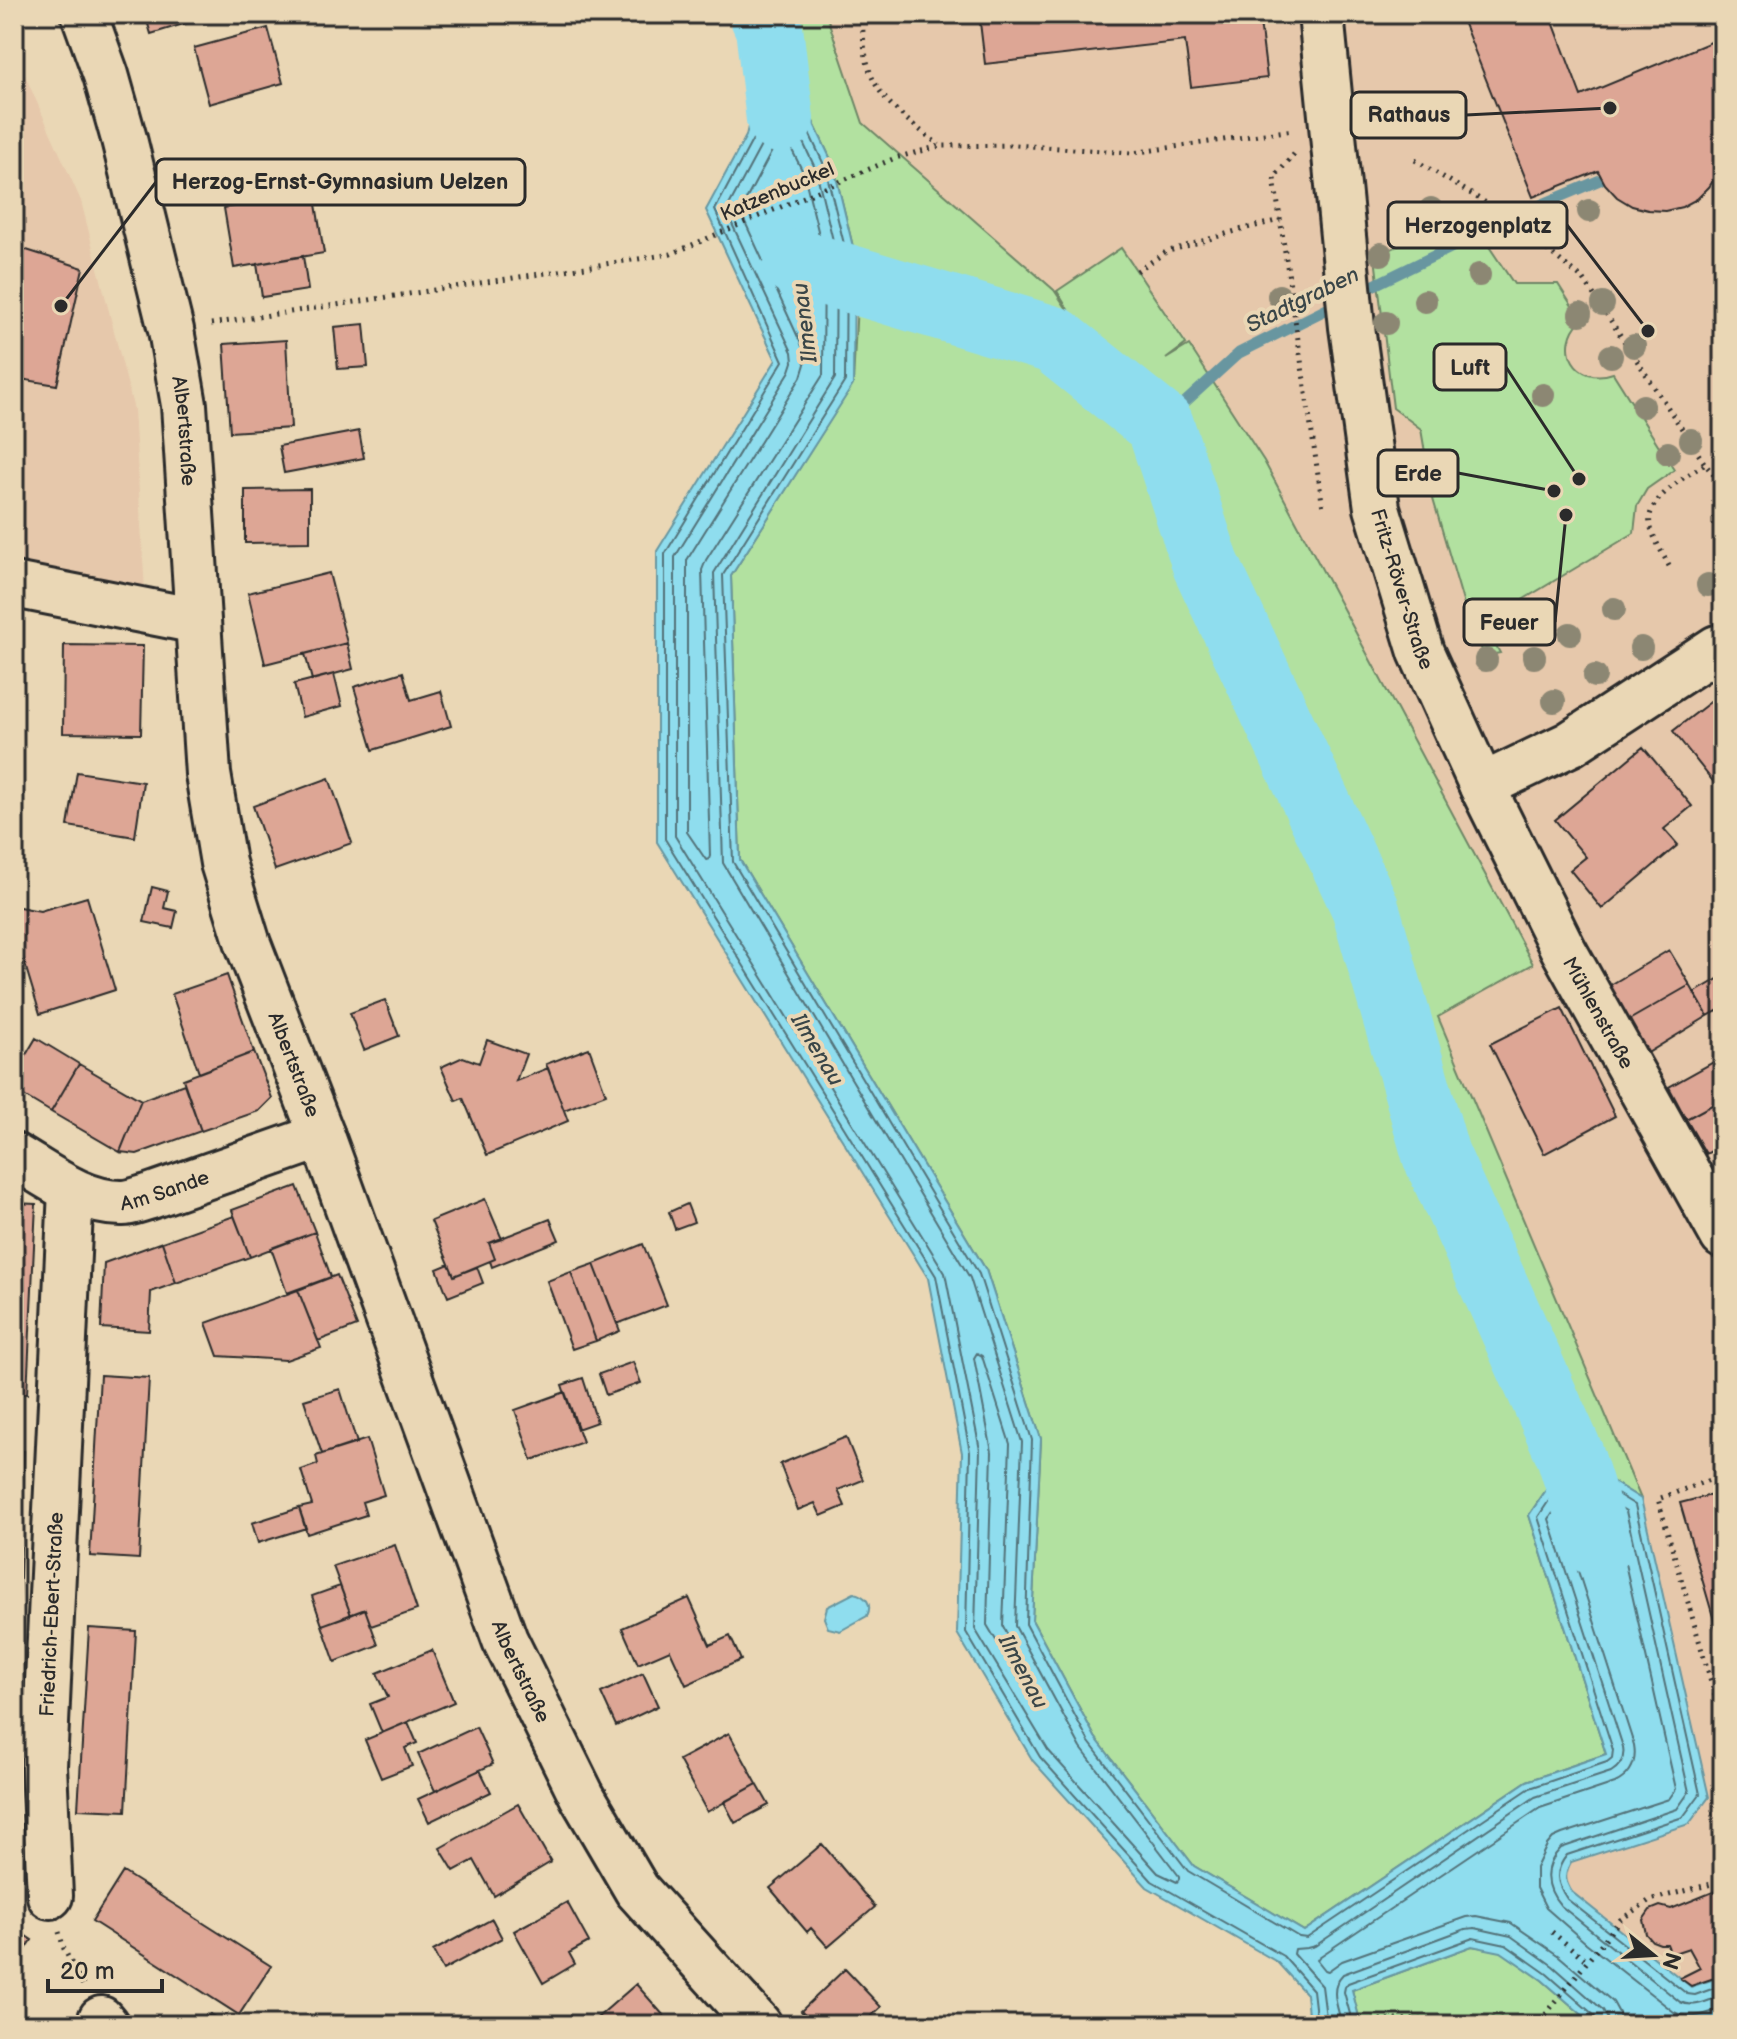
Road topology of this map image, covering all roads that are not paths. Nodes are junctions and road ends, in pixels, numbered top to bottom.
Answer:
1 (84, 14) edge
2 (1321, 14) edge
3 (14, 585) edge
4 (197, 621) junction
5 (1720, 647) edge
6 (1482, 786) junction
7 (322, 1136) junction
8 (14, 1156) edge
9 (71, 1190) junction
10 (1723, 1236) edge
11 (50, 1896) road end
12 (759, 2025) edge

1 - 4 street, Albertstraße
2 - 6 street, Fritz-Röver-Straße
3 - 4 street
4 - 7 street, Albertstraße
5 - 6 street
6 - 10 street, Mühlenstraße
7 - 9 street, Am Sande
7 - 12 street, Albertstraße
8 - 9 street, Am Sande
9 - 11 street, Friedrich-Ebert-Straße

